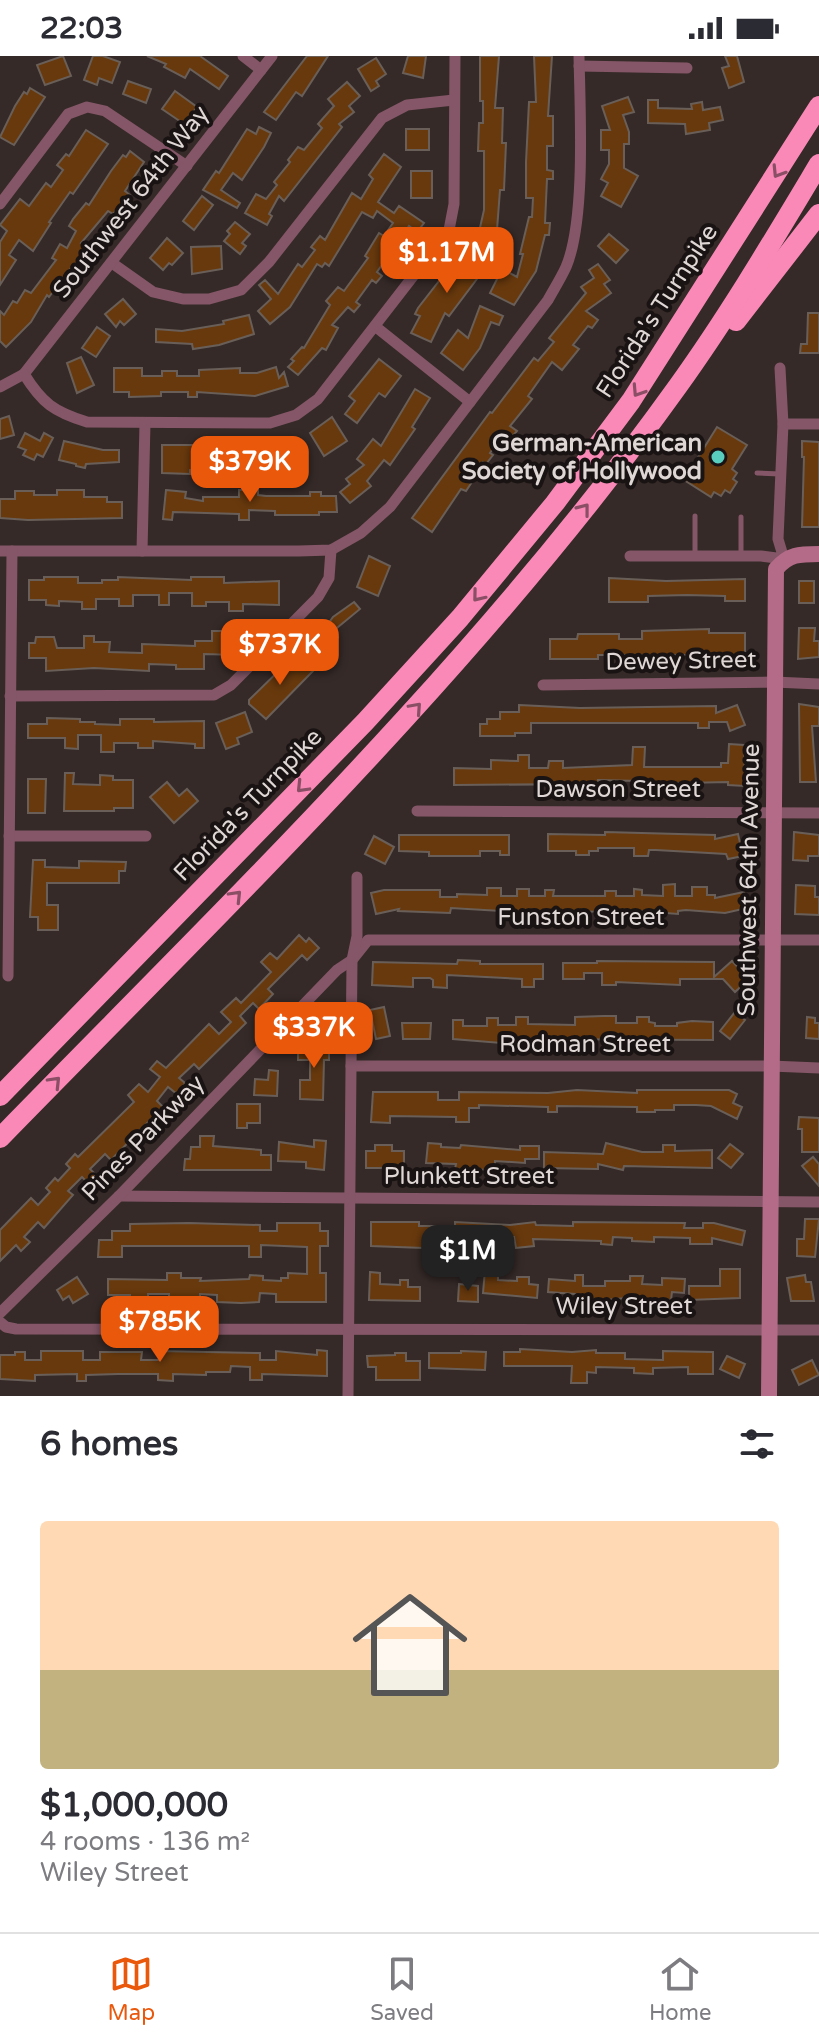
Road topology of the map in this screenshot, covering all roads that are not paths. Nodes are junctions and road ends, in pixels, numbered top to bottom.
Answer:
1 (243, 56) edge
2 (272, 56) edge
3 (455, 56) edge
4 (579, 61) edge
5 (687, 68) dead end
6 (261, 70) junction
7 (454, 100) junction
8 (819, 106) edge
9 (819, 164) edge
10 (187, 166) junction
11 (0, 204) edge
12 (819, 214) edge
13 (112, 263) junction
14 (376, 327) junction
15 (780, 368) dead end
16 (24, 374) junction
17 (678, 386) junction
18 (0, 387) edge
19 (470, 402) junction
20 (145, 423) junction
21 (783, 424) junction
22 (819, 424) edge
23 (757, 473) dead end
24 (781, 474) junction
25 (695, 516) dead end
26 (741, 517) dead end
27 (331, 550) junction
28 (6, 551) edge
29 (142, 551) junction
30 (819, 554) edge
31 (630, 556) dead end
32 (695, 556) junction
33 (741, 556) junction
34 (784, 559) junction
35 (774, 682) junction
36 (819, 684) edge
37 (543, 685) dead end
38 (10, 696) junction
39 (417, 811) dead end
40 (775, 811) junction
41 (819, 813) edge
42 (9, 836) junction
43 (146, 836) dead end
44 (357, 877) dead end
45 (772, 938) junction
46 (819, 940) edge
47 (352, 960) junction
48 (8, 976) dead end
49 (351, 1066) junction
50 (771, 1066) junction
51 (819, 1068) edge
52 (0, 1096) edge
53 (0, 1138) edge
54 (119, 1196) junction
55 (349, 1198) junction
56 (770, 1199) junction
57 (819, 1202) edge
58 (0, 1313) edge
59 (0, 1322) edge
60 (770, 1328) junction
61 (349, 1329) junction
62 (819, 1330) edge
63 (348, 1396) edge
64 (769, 1396) edge

1 - 6 street
2 - 6 street, Southwest 64th Way
3 - 7 street
4 - 5 street
4 - 19 street
6 - 10 street, Southwest 64th Way
7 - 13 street
7 - 14 street
8 -> 52 highway, Florida's Turnpike
9 - 17 highway
10 - 11 street
10 - 13 street, Southwest 64th Way
12 - 17 highway
13 - 16 street, Southwest 64th Way
14 - 19 street
14 - 20 street
15 - 21 street, Southwest 64th Avenue
16 - 18 street
16 - 20 street
53 -> 17 highway
19 - 27 street
20 - 29 street
21 - 22 street
21 - 24 street, Southwest 64th Avenue
23 - 24 lane
24 - 34 street, Southwest 64th Avenue
25 - 32 lane
26 - 33 lane
27 - 29 street
27 - 38 street
28 - 29 street
28 - 38 street
30 - 34 street
31 - 32 street
32 - 33 street
33 - 34 street
34 - 35 street, Southwest 64th Avenue
35 - 36 street, Dewey Street
35 - 37 street, Dewey Street
35 - 40 street, Southwest 64th Avenue
38 - 42 street
39 - 40 street, Dawson Street
40 - 41 street, Dawson Street
40 - 45 street, Southwest 64th Avenue
42 - 43 street
42 - 48 street
44 - 47 street
45 - 46 street, Funston Street
45 - 47 street, Funston Street
45 - 50 street, Southwest 64th Avenue
47 - 49 street
47 - 54 street, Pines Parkway
49 - 50 street, Rodman Street
49 - 55 street
50 - 51 street, Rodman Street
50 - 56 street, Southwest 64th Avenue
54 - 55 street, Plunkett Street
54 - 58 street, Pines Parkway
55 - 56 street, Plunkett Street
55 - 61 street
56 - 57 street, Plunkett Street
56 - 60 street, Southwest 64th Avenue
59 - 61 street, Wiley Street
60 - 61 street, Wiley Street
60 - 62 street, Wiley Street
60 - 64 street, Southwest 64th Avenue
61 - 63 street

